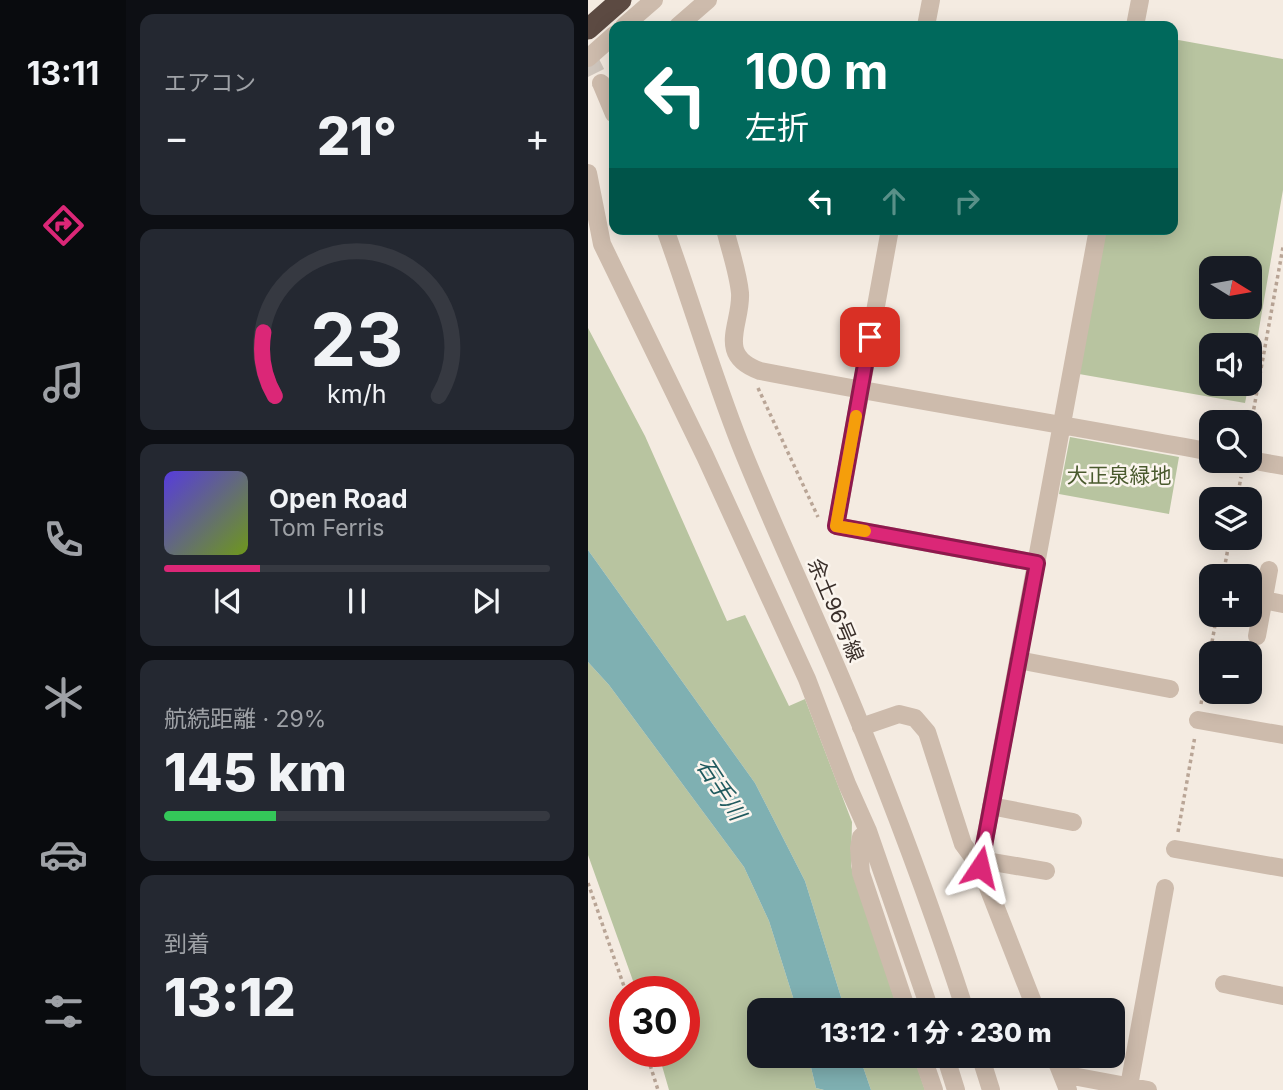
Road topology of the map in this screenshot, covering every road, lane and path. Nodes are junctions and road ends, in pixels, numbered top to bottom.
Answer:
1 (621, 0) edge
2 (654, 0) edge
3 (708, 0) edge
4 (931, 0) edge
5 (1140, 0) edge
6 (630, 21) edge
7 (684, 21) edge
8 (927, 21) edge
9 (1136, 21) edge
10 (588, 29) edge
11 (609, 39) edge
12 (588, 58) edge
13 (601, 83) tunnel mouth
14 (609, 102) edge
15 (588, 173) edge
16 (667, 235) edge
17 (726, 235) edge
18 (889, 235) edge
19 (1097, 235) edge
20 (1283, 247) edge
21 (748, 367) junction
22 (861, 390) junction
23 (1254, 410) edge
24 (1063, 425) junction
25 (1199, 450) edge
26 (1262, 466) edge
27 (1283, 466) edge
28 (836, 526) junction
29 (1037, 563) junction
30 (1269, 570) dead end
31 (1264, 600) junction
32 (1283, 604) edge
33 (1215, 627) edge
34 (1256, 636) dead end
35 (1018, 660) junction
36 (1170, 689) dead end
37 (1198, 720) junction
38 (862, 727) junction
39 (1283, 735) edge
40 (990, 810) junction
41 (953, 817) junction
42 (1073, 822) dead end
43 (868, 831) junction
44 (1175, 849) joint
45 (980, 863) junction
46 (1283, 868) edge
47 (1046, 871) dead end
48 (588, 883) edge
49 (1165, 888) dead end
50 (620, 976) edge
51 (1224, 985) dead end
52 (1283, 996) edge
53 (903, 998) edge
54 (926, 998) edge
55 (961, 998) edge
56 (1031, 998) edge
57 (651, 1067) edge
58 (926, 1068) edge
59 (949, 1068) edge
60 (984, 1068) edge
61 (1065, 1082) edge
62 (1129, 1086) junction
63 (658, 1090) edge
64 (934, 1090) edge
65 (956, 1090) edge
66 (991, 1090) edge
67 (1148, 1090) edge

1 - 10 highway, bridge
2 - 6 street
3 - 7 street
4 - 8 street
5 - 9 street
11 - 12 street
13 - 14 street
15 - 43 street
16 - 38 street, 余土96号線
17 - 21 street
18 - 22 street
19 - 24 street
20 - 23 path
21 - 22 street
21 - 28 path
22 - 24 street
22 - 28 street
24 - 25 street
24 - 29 street
26 - 27 street
28 - 29 street
29 - 35 street
30 - 31 street
31 - 32 street
31 - 34 street
33 - 37 path
35 - 36 street
35 - 40 street
37 - 39 street
37 - 44 path
38 - 41 street
38 - 55 street, 余土96号線
40 - 41 street
40 - 42 street
40 - 45 street
41 - 45 street
43 - 53 street
43 - 54 street
44 - 46 street
45 - 47 street
45 - 56 street
48 - 50 path
49 - 62 street
51 - 52 street
57 - 63 path
58 - 64 street
59 - 65 street
60 - 66 street
61 - 62 street
62 - 67 street

